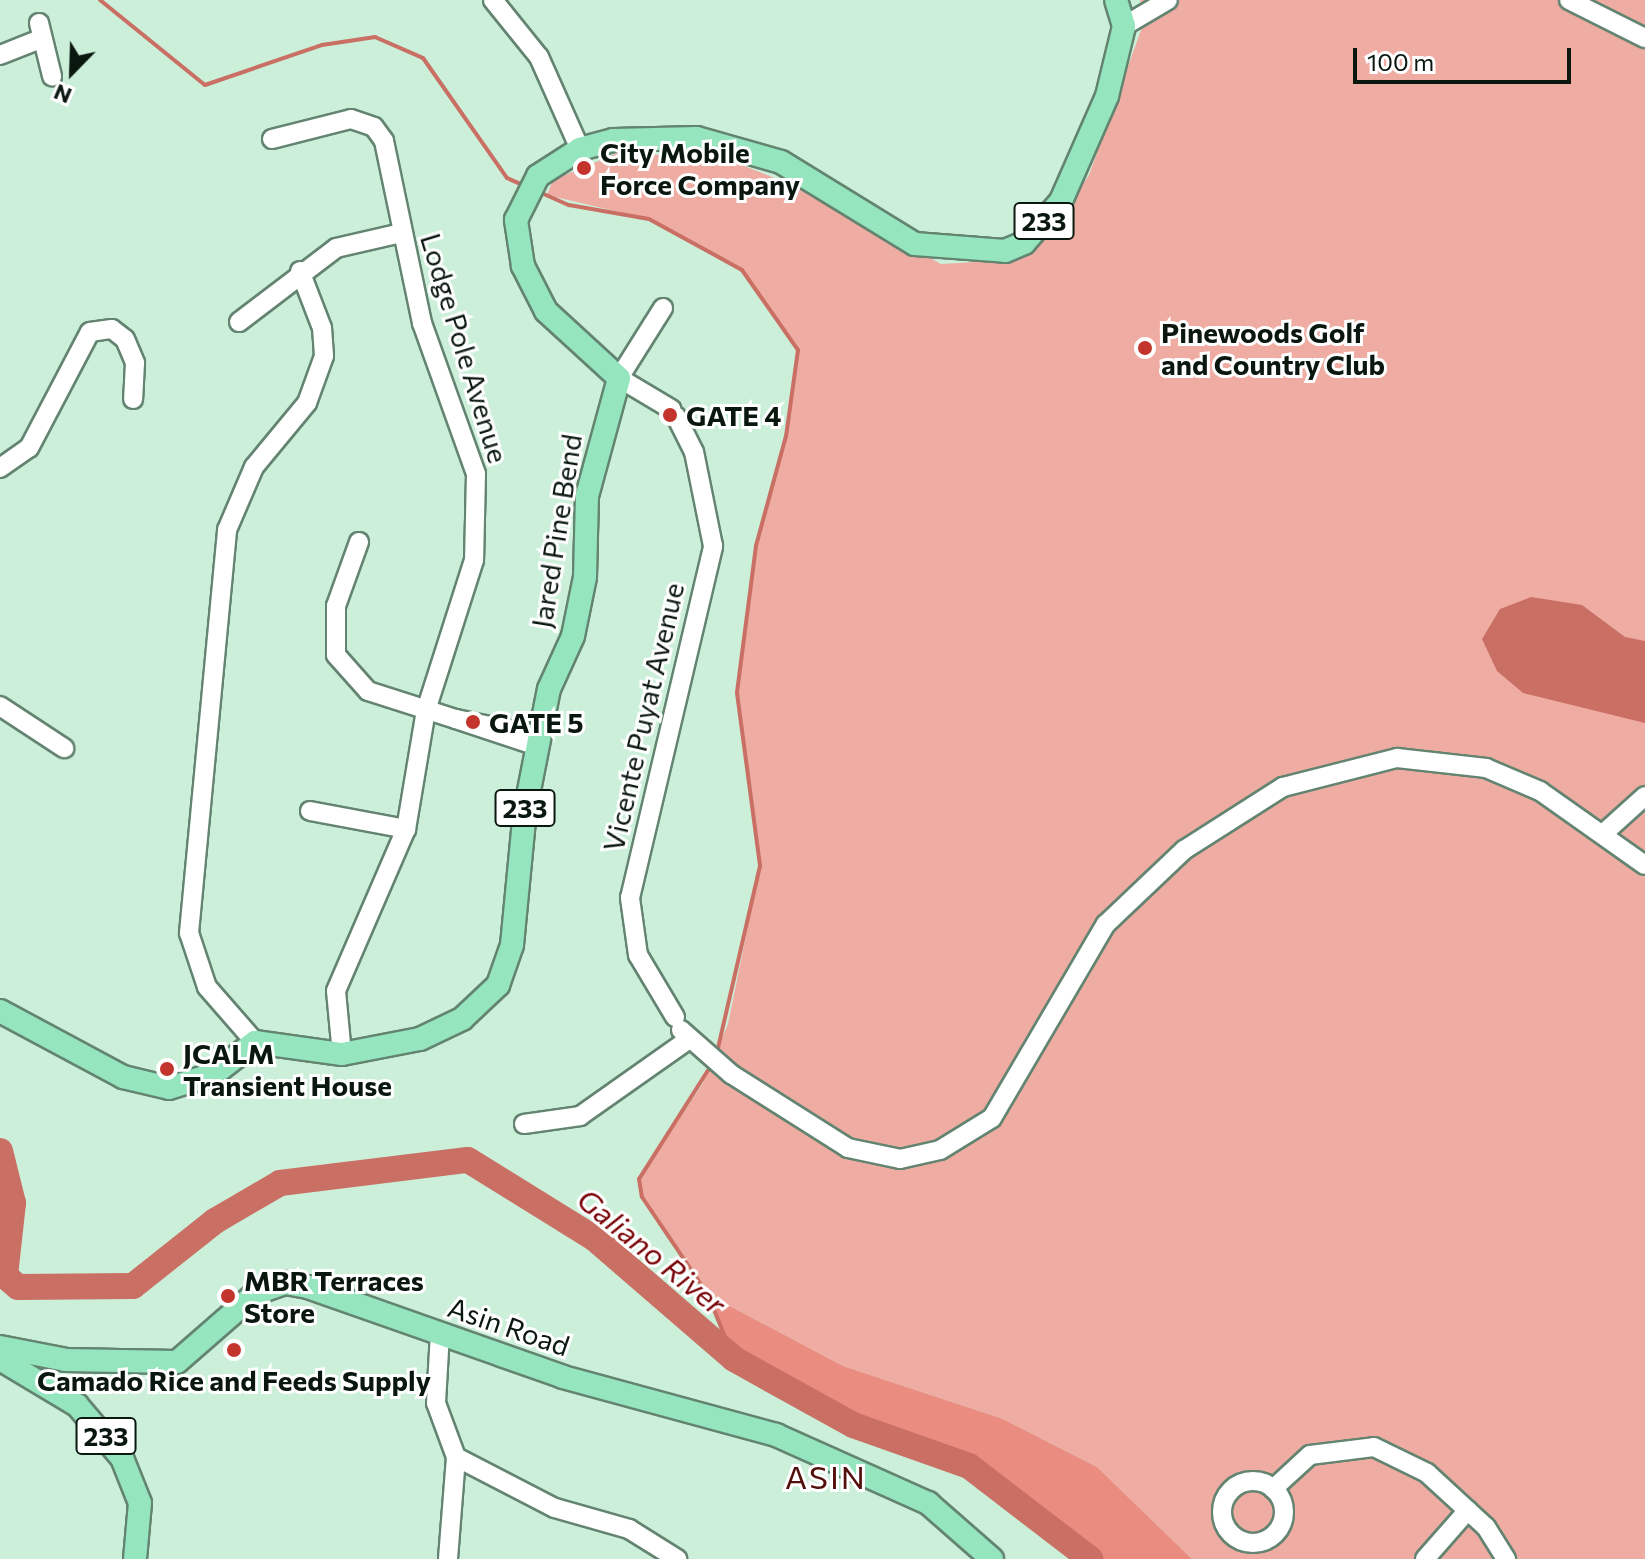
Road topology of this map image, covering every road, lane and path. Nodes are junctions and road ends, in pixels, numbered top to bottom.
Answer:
1 (493, 0) edge
2 (1116, 0) edge
3 (1569, 0) edge
4 (1170, 2) edge
5 (1124, 26) junction
6 (1645, 38) edge
7 (0, 55) edge
8 (52, 76) dead end
9 (272, 139) dead end
10 (580, 149) junction
11 (401, 233) junction
12 (300, 271) junction
13 (663, 308) dead end
14 (239, 322) dead end
15 (619, 378) junction
16 (133, 399) dead end
17 (0, 468) edge
18 (359, 542) dead end
19 (0, 706) edge
20 (426, 710) junction
21 (538, 741) junction
22 (64, 748) dead end
23 (1645, 796) edge
24 (310, 811) dead end
25 (406, 829) junction
26 (1604, 833) junction
27 (1645, 865) edge
28 (0, 1011) edge
29 (687, 1035) junction
30 (255, 1042) junction
31 (342, 1054) junction
32 (524, 1124) dead end
33 (440, 1333) junction
34 (0, 1347) edge
35 (0, 1359) edge
36 (456, 1457) junction
37 (1273, 1489) dead end
38 (1468, 1510) junction
39 (135, 1559) edge
40 (448, 1559) edge
41 (677, 1559) edge
42 (992, 1559) edge
43 (1425, 1559) edge
44 (1506, 1559) edge

1 - 10 street
2 - 5 main road
3 - 6 street
4 - 5 street
5 - 10 main road, Vicente Puyat Avenue / 233
7 - 8 street
9 - 11 street, Lodge Pole Avenue
10 - 15 main road, Vicente Puyat Avenue / 233
11 - 12 street
11 - 20 street, Lodge Pole Avenue
12 - 14 street
12 - 30 street
13 - 15 street, Jared Pine Bend
15 - 21 main road, Jared Pine Bend / 233
15 - 29 street, Vicente Puyat Avenue
16 - 17 street
18 - 20 street
19 - 22 street
20 - 21 street
20 - 25 street, Lodge Pole Avenue
21 - 31 main road, Jared Pine Bend / 233
23 - 26 street
24 - 25 street
25 - 31 street, Lodge Pole Avenue
26 - 27 street, Vicente Puyat Avenue
26 - 29 street, Vicente Puyat Avenue
28 - 30 main road
29 - 32 street
30 - 31 main road, Jared Pine Bend / 233
33 - 34 main road, Asin Road
33 - 36 street
33 - 42 main road, Asin Road
35 - 39 main road, 233
36 - 40 street
36 - 41 street
37 - 38 street
38 - 43 street
38 - 44 street

